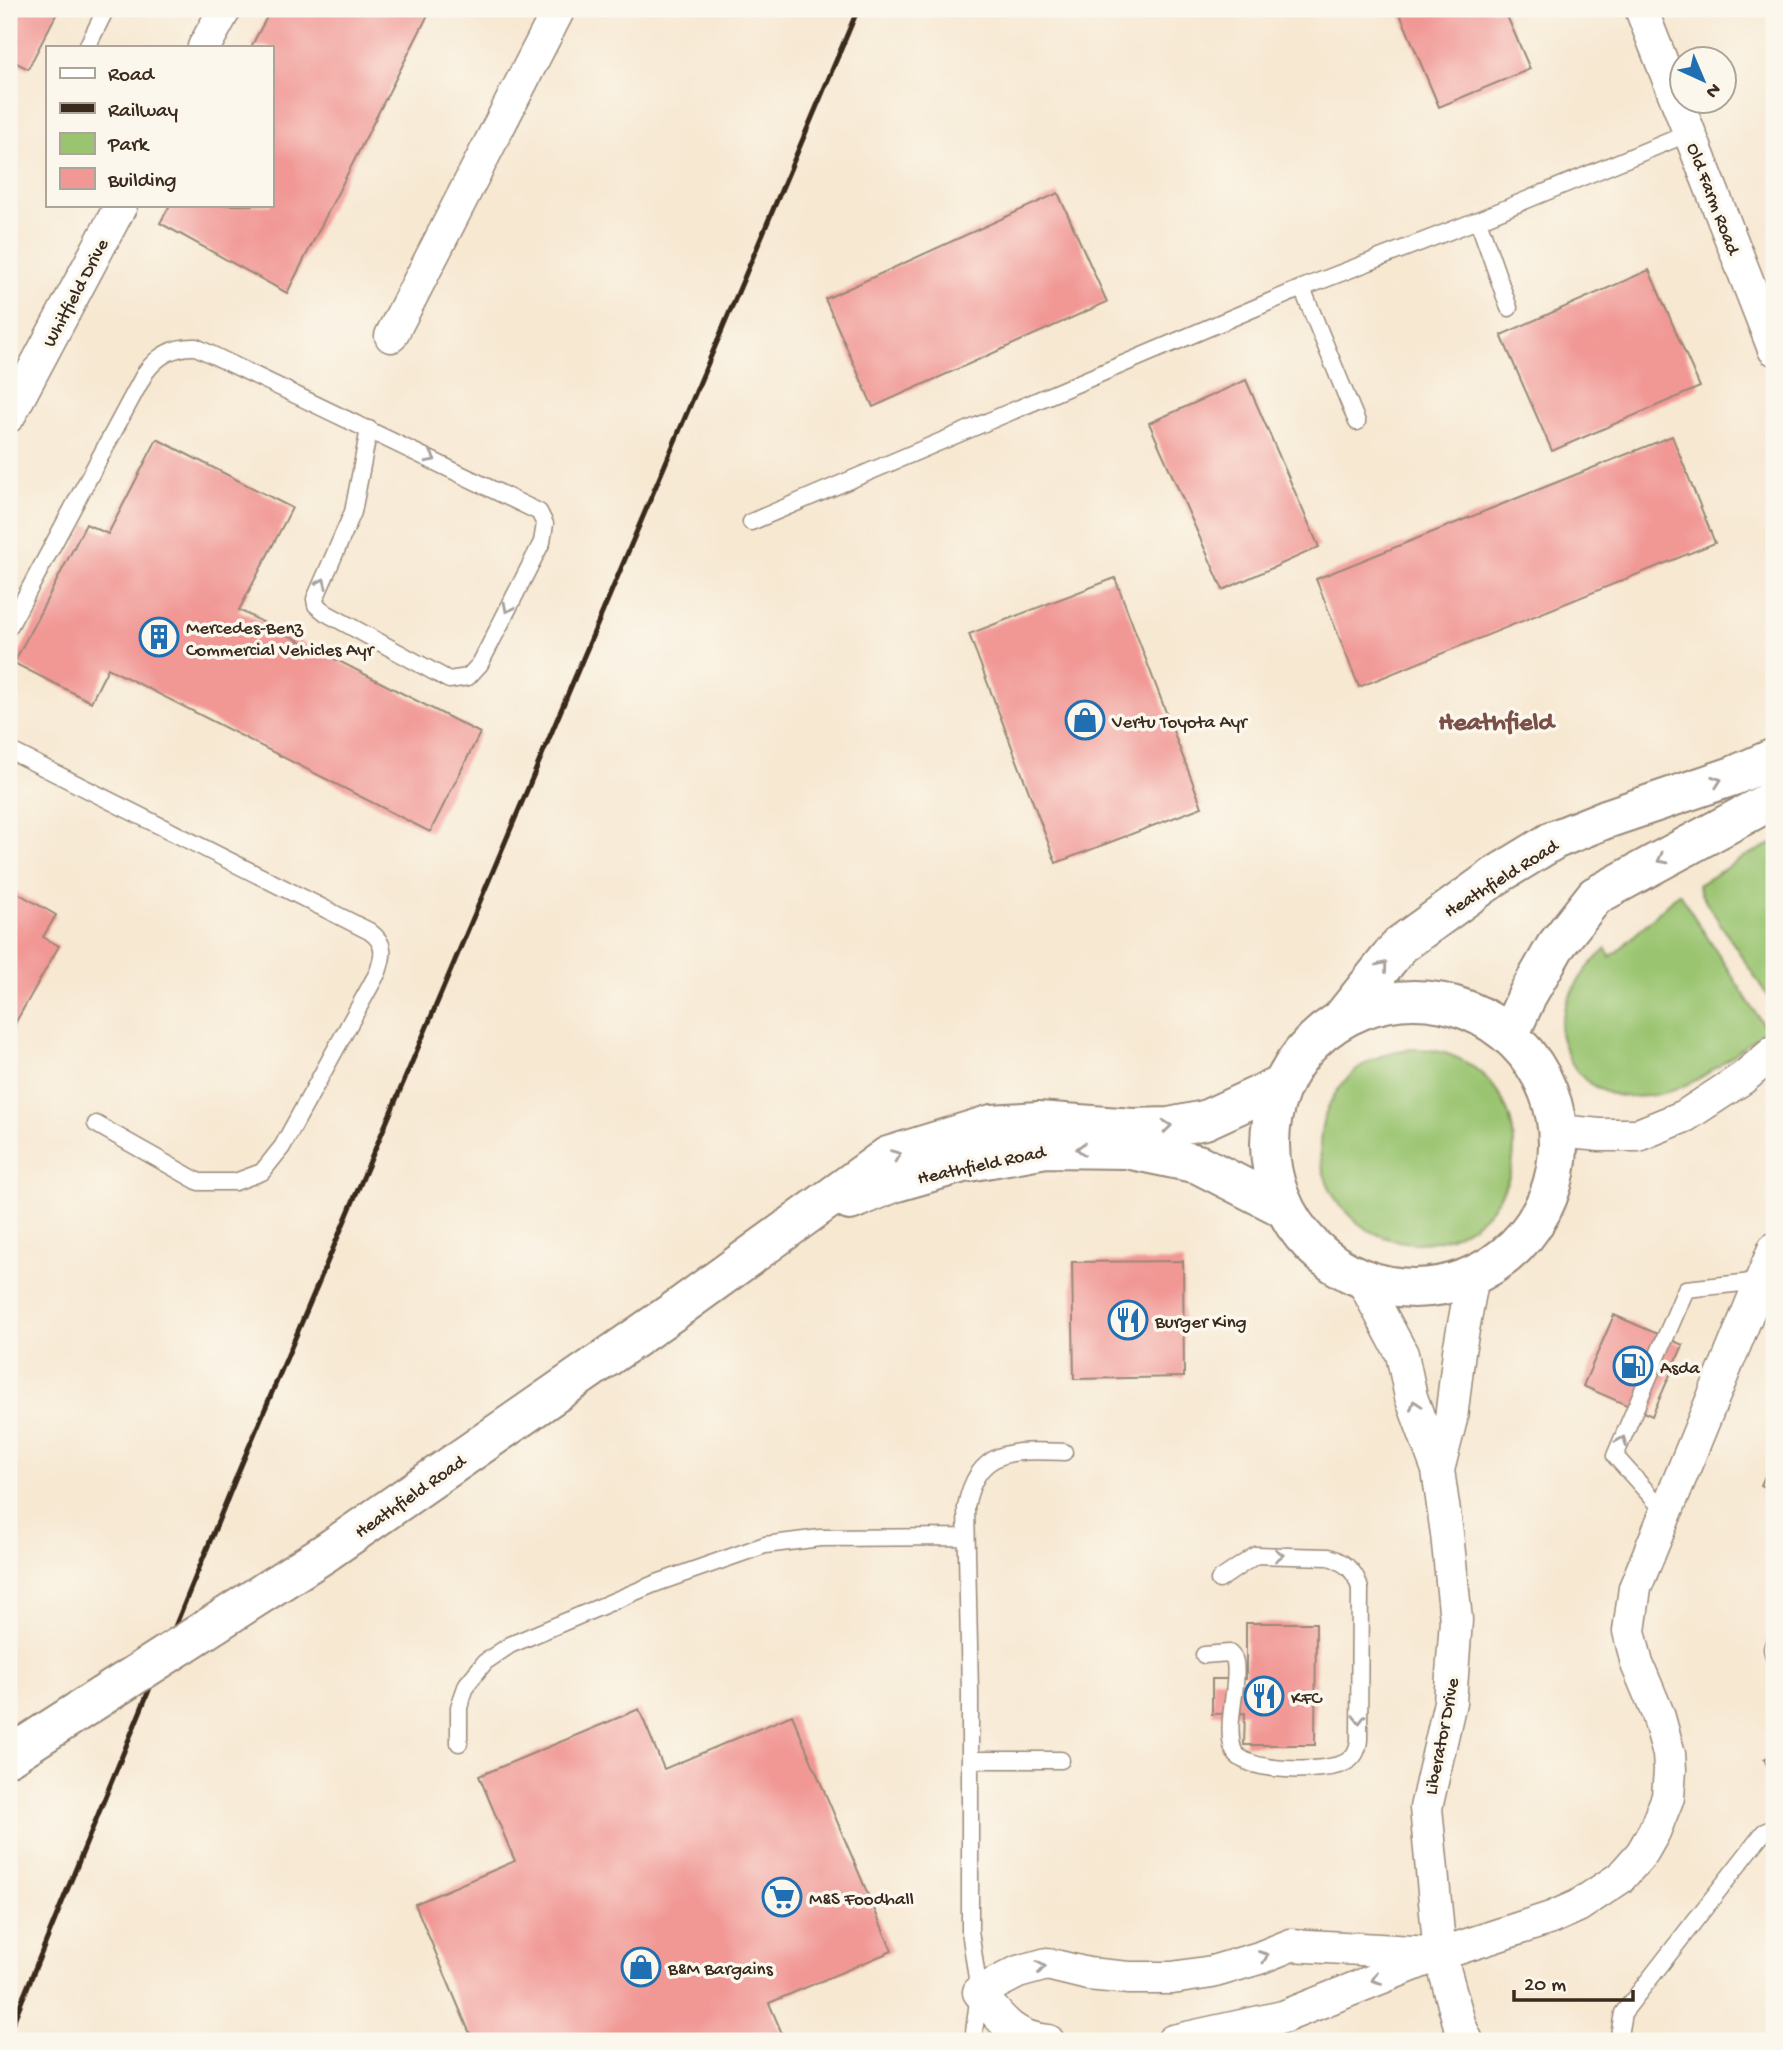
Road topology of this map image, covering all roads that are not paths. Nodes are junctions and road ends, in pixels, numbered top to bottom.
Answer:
1 (106, 9) edge
2 (225, 9) edge
3 (559, 9) edge
4 (1641, 9) edge
5 (87, 46) edge
6 (205, 46) edge
7 (1689, 133) junction
8 (120, 206) edge
9 (1478, 220) junction
10 (1302, 288) junction
11 (1509, 308) dead end
12 (391, 336) dead end
13 (1774, 349) edge
14 (9, 416) edge
15 (1357, 422) dead end
16 (369, 429) junction
17 (751, 522) dead end
18 (9, 627) edge
19 (9, 750) edge
20 (1774, 758) edge
21 (1774, 799) edge
22 (1341, 1019) junction
23 (1509, 1036) junction
24 (1774, 1052) edge
25 (1281, 1085) junction
26 (96, 1124) dead end
27 (1559, 1131) junction
28 (1284, 1208) junction
29 (799, 1220) junction
30 (1774, 1250) edge
31 (1473, 1276) junction
32 (1362, 1279) junction
33 (1761, 1281) junction
34 (1064, 1452) dead end
35 (1438, 1470) junction
36 (1666, 1513) junction
37 (965, 1537) junction
38 (1219, 1580) dead end
39 (1774, 1643) edge
40 (1205, 1655) dead end
41 (1774, 1657) edge
42 (459, 1743) dead end
43 (9, 1756) edge
44 (970, 1760) junction
45 (1061, 1760) dead end
46 (1774, 1828) edge
47 (1440, 1954) junction
48 (979, 1992) junction
49 (973, 2041) edge
50 (1048, 2041) edge
51 (1173, 2041) edge
52 (1467, 2041) edge
53 (1622, 2041) edge

1 - 5 lane
2 - 6 street
3 - 12 street
4 - 7 street, Old Farm Road
7 - 9 lane
7 - 13 street, Old Farm Road
8 - 14 street, Whitfield Drive
9 - 10 lane
9 - 11 lane
10 - 15 lane
10 - 17 lane
16 -> 16 lane
16 - 18 lane
19 - 26 lane
22 -> 20 main road, Heathfield Road
21 -> 23 main road
22 - 23 main road
22 - 25 main road
23 - 27 main road
24 - 27 street
25 - 28 main road
29 -> 25 main road, Heathfield Road
27 - 31 main road
28 -> 29 main road, Heathfield Road
28 - 32 main road
29 - 43 main road, Heathfield Road, bridge
30 - 33 street
31 - 32 main road
31 - 35 street, Liberator Drive
35 -> 32 street, Liberator Drive
33 - 36 street
36 -> 33 lane
34 - 37 lane
35 - 47 street, Liberator Drive
36 - 47 street
37 - 42 lane
37 - 44 lane
38 -> 40 lane
39 - 41 lane
44 - 45 lane
44 - 48 lane
46 - 53 lane
48 -> 47 street
47 -> 51 street
47 - 52 street, Liberator Drive
48 - 49 lane
48 - 50 street

